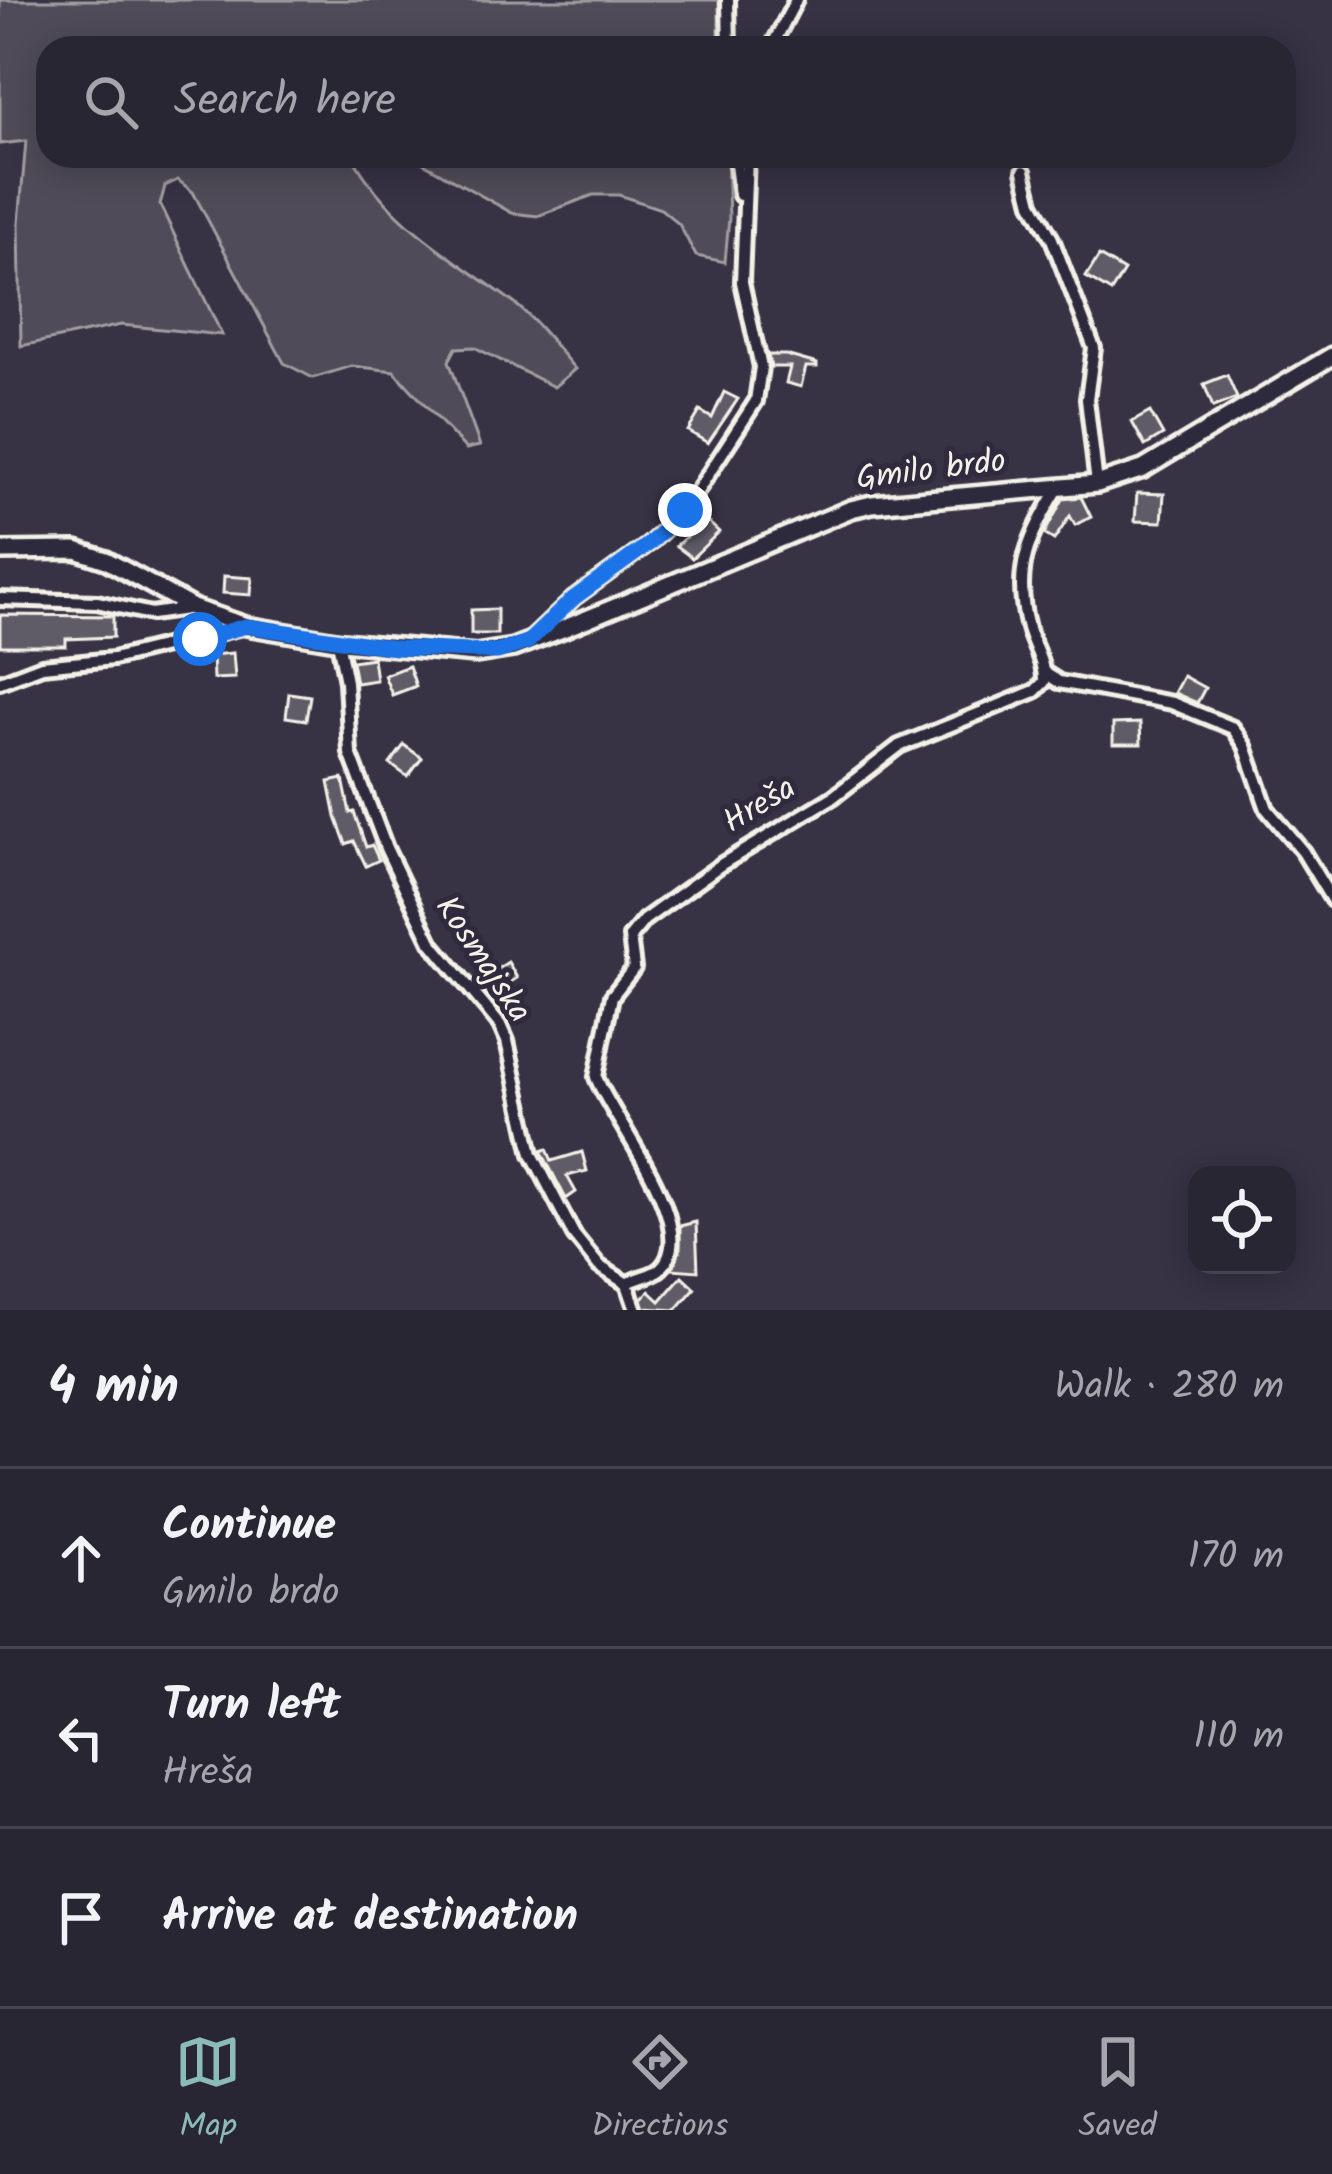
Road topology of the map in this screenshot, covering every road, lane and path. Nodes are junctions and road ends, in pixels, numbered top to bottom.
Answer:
1 (728, 0) edge
2 (796, 0) edge
3 (729, 36) edge
4 (778, 36) edge
5 (736, 168) edge
6 (746, 168) edge
7 (1024, 171) dead end
8 (743, 209) junction
9 (1332, 356) edge
10 (1097, 484) junction
11 (1059, 488) junction
12 (0, 551) edge
13 (0, 599) edge
14 (193, 608) junction
15 (246, 626) junction
16 (338, 641) junction
17 (528, 642) junction
18 (1045, 673) junction
19 (0, 682) edge
20 (1332, 900) edge
21 (627, 1284) junction
22 (636, 1310) edge

1 - 3 street
2 - 4 street
5 - 8 street
6 - 8 street
7 - 10 street
8 - 17 street
9 - 10 main road, Gmilo brdo
10 - 11 main road, Gmilo brdo
11 - 17 main road, Gmilo brdo
11 - 18 street
12 - 14 main road
13 - 14 street
14 - 15 main road
15 - 16 main road, Gmilo brdo
15 - 19 street
16 - 17 main road, Gmilo brdo
16 - 21 street, Kosmajska
18 - 20 street
18 - 21 street, Hreša
21 - 22 street, Kosmajska

